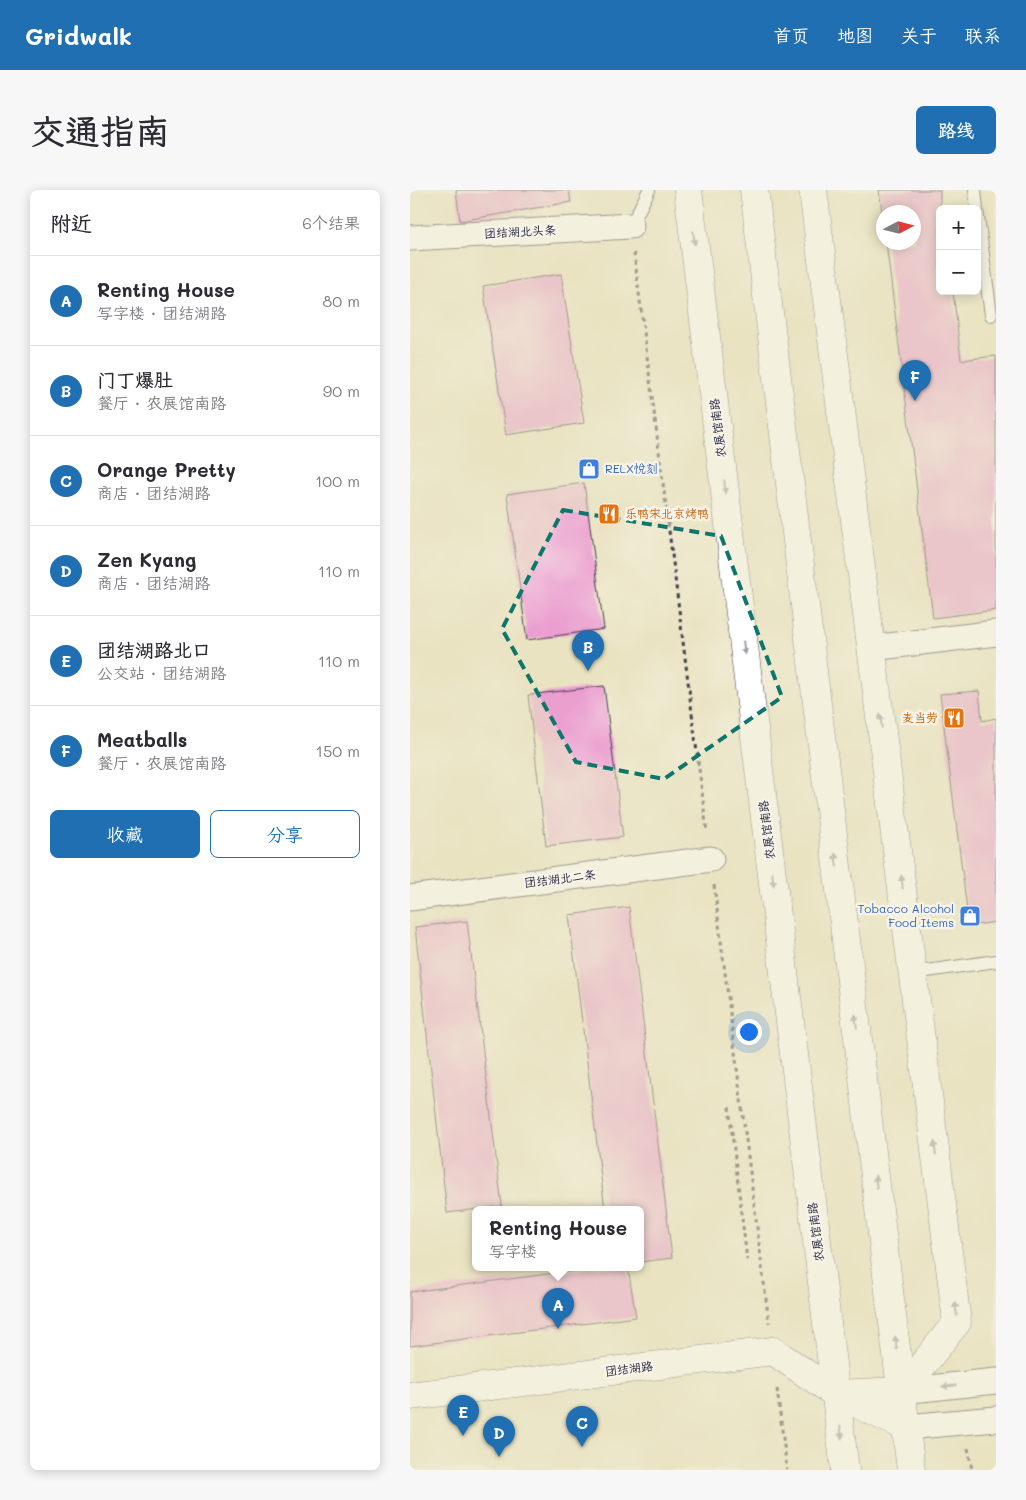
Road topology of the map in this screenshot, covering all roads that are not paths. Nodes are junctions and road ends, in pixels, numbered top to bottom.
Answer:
1 (649, 190) edge
2 (688, 190) edge
3 (754, 190) edge
4 (813, 190) edge
5 (974, 190) edge
6 (976, 205) edge
7 (631, 226) joint
8 (410, 238) edge
9 (981, 240) edge
10 (991, 315) dead end
11 (996, 633) edge
12 (872, 648) junction
13 (711, 860) dead end
14 (410, 898) edge
15 (996, 961) edge
16 (913, 973) junction
17 (996, 1381) edge
18 (902, 1391) junction
19 (836, 1394) junction
20 (410, 1396) edge
21 (996, 1419) edge
22 (906, 1427) junction
23 (845, 1470) edge
24 (911, 1470) edge

1 - 7 lane
2 -> 19 main road, 农展馆南路
18 -> 3 main road
4 - 12 main road
5 - 6 lane
7 - 8 street, 团结湖北头条
9 - 10 lane
11 - 12 street
16 -> 12 main road
13 - 14 street, 团结湖北二条
15 - 16 lane
18 -> 16 main road
17 -> 18 street
18 - 19 main road
18 - 22 main road
19 - 20 main road, 团结湖路
19 - 22 main road, 团结湖路
19 -> 23 main road, 农展馆南路
21 - 22 street
22 - 24 main road

